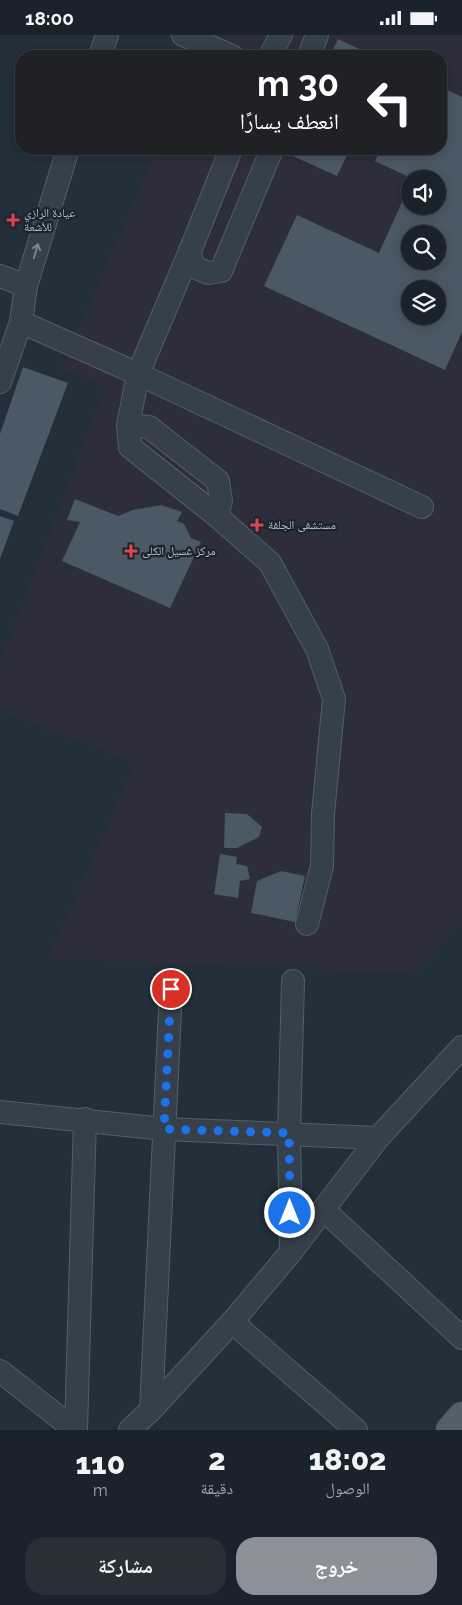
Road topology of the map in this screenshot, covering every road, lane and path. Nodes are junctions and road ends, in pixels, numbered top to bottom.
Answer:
1 (107, 35) edge
2 (183, 35) edge
3 (281, 35) edge
4 (317, 35) edge
5 (102, 50) edge
6 (218, 50) edge
7 (273, 50) edge
8 (311, 50) edge
9 (66, 155) edge
10 (229, 155) edge
11 (269, 155) edge
12 (190, 251) junction
13 (0, 276) edge
14 (26, 286) junction
15 (21, 322) junction
16 (138, 374) junction
17 (0, 381) edge
18 (422, 507) dead end
19 (307, 924) dead end
20 (293, 981) dead end
21 (171, 989) dead end
22 (462, 1047) edge
23 (0, 1112) edge
24 (85, 1119) junction
25 (164, 1129) junction
26 (289, 1133) junction
27 (378, 1138) junction
28 (324, 1210) junction
29 (291, 1252) junction
30 (232, 1322) junction
31 (462, 1338) edge
32 (0, 1371) edge
33 (151, 1410) junction
34 (462, 1416) edge
35 (75, 1430) edge
36 (130, 1430) edge
37 (356, 1430) edge
38 (450, 1430) edge

1 - 5 street
2 - 6 street
3 - 7 street
4 - 8 street
14 -> 9 street
10 - 12 street
11 - 12 street
12 - 16 street
13 - 14 street
14 - 15 street
15 - 16 street
15 - 17 street
16 - 18 street
16 - 19 street
20 - 26 street
21 - 25 street
22 - 27 street
23 - 24 street
24 - 25 street
24 - 35 street
25 - 26 street
25 - 33 street
26 - 27 street
26 - 29 street
27 - 28 street
28 - 29 street
28 - 31 street
29 - 30 street
30 - 33 street
30 - 37 street
32 - 35 street
33 - 36 street
34 - 38 main road

